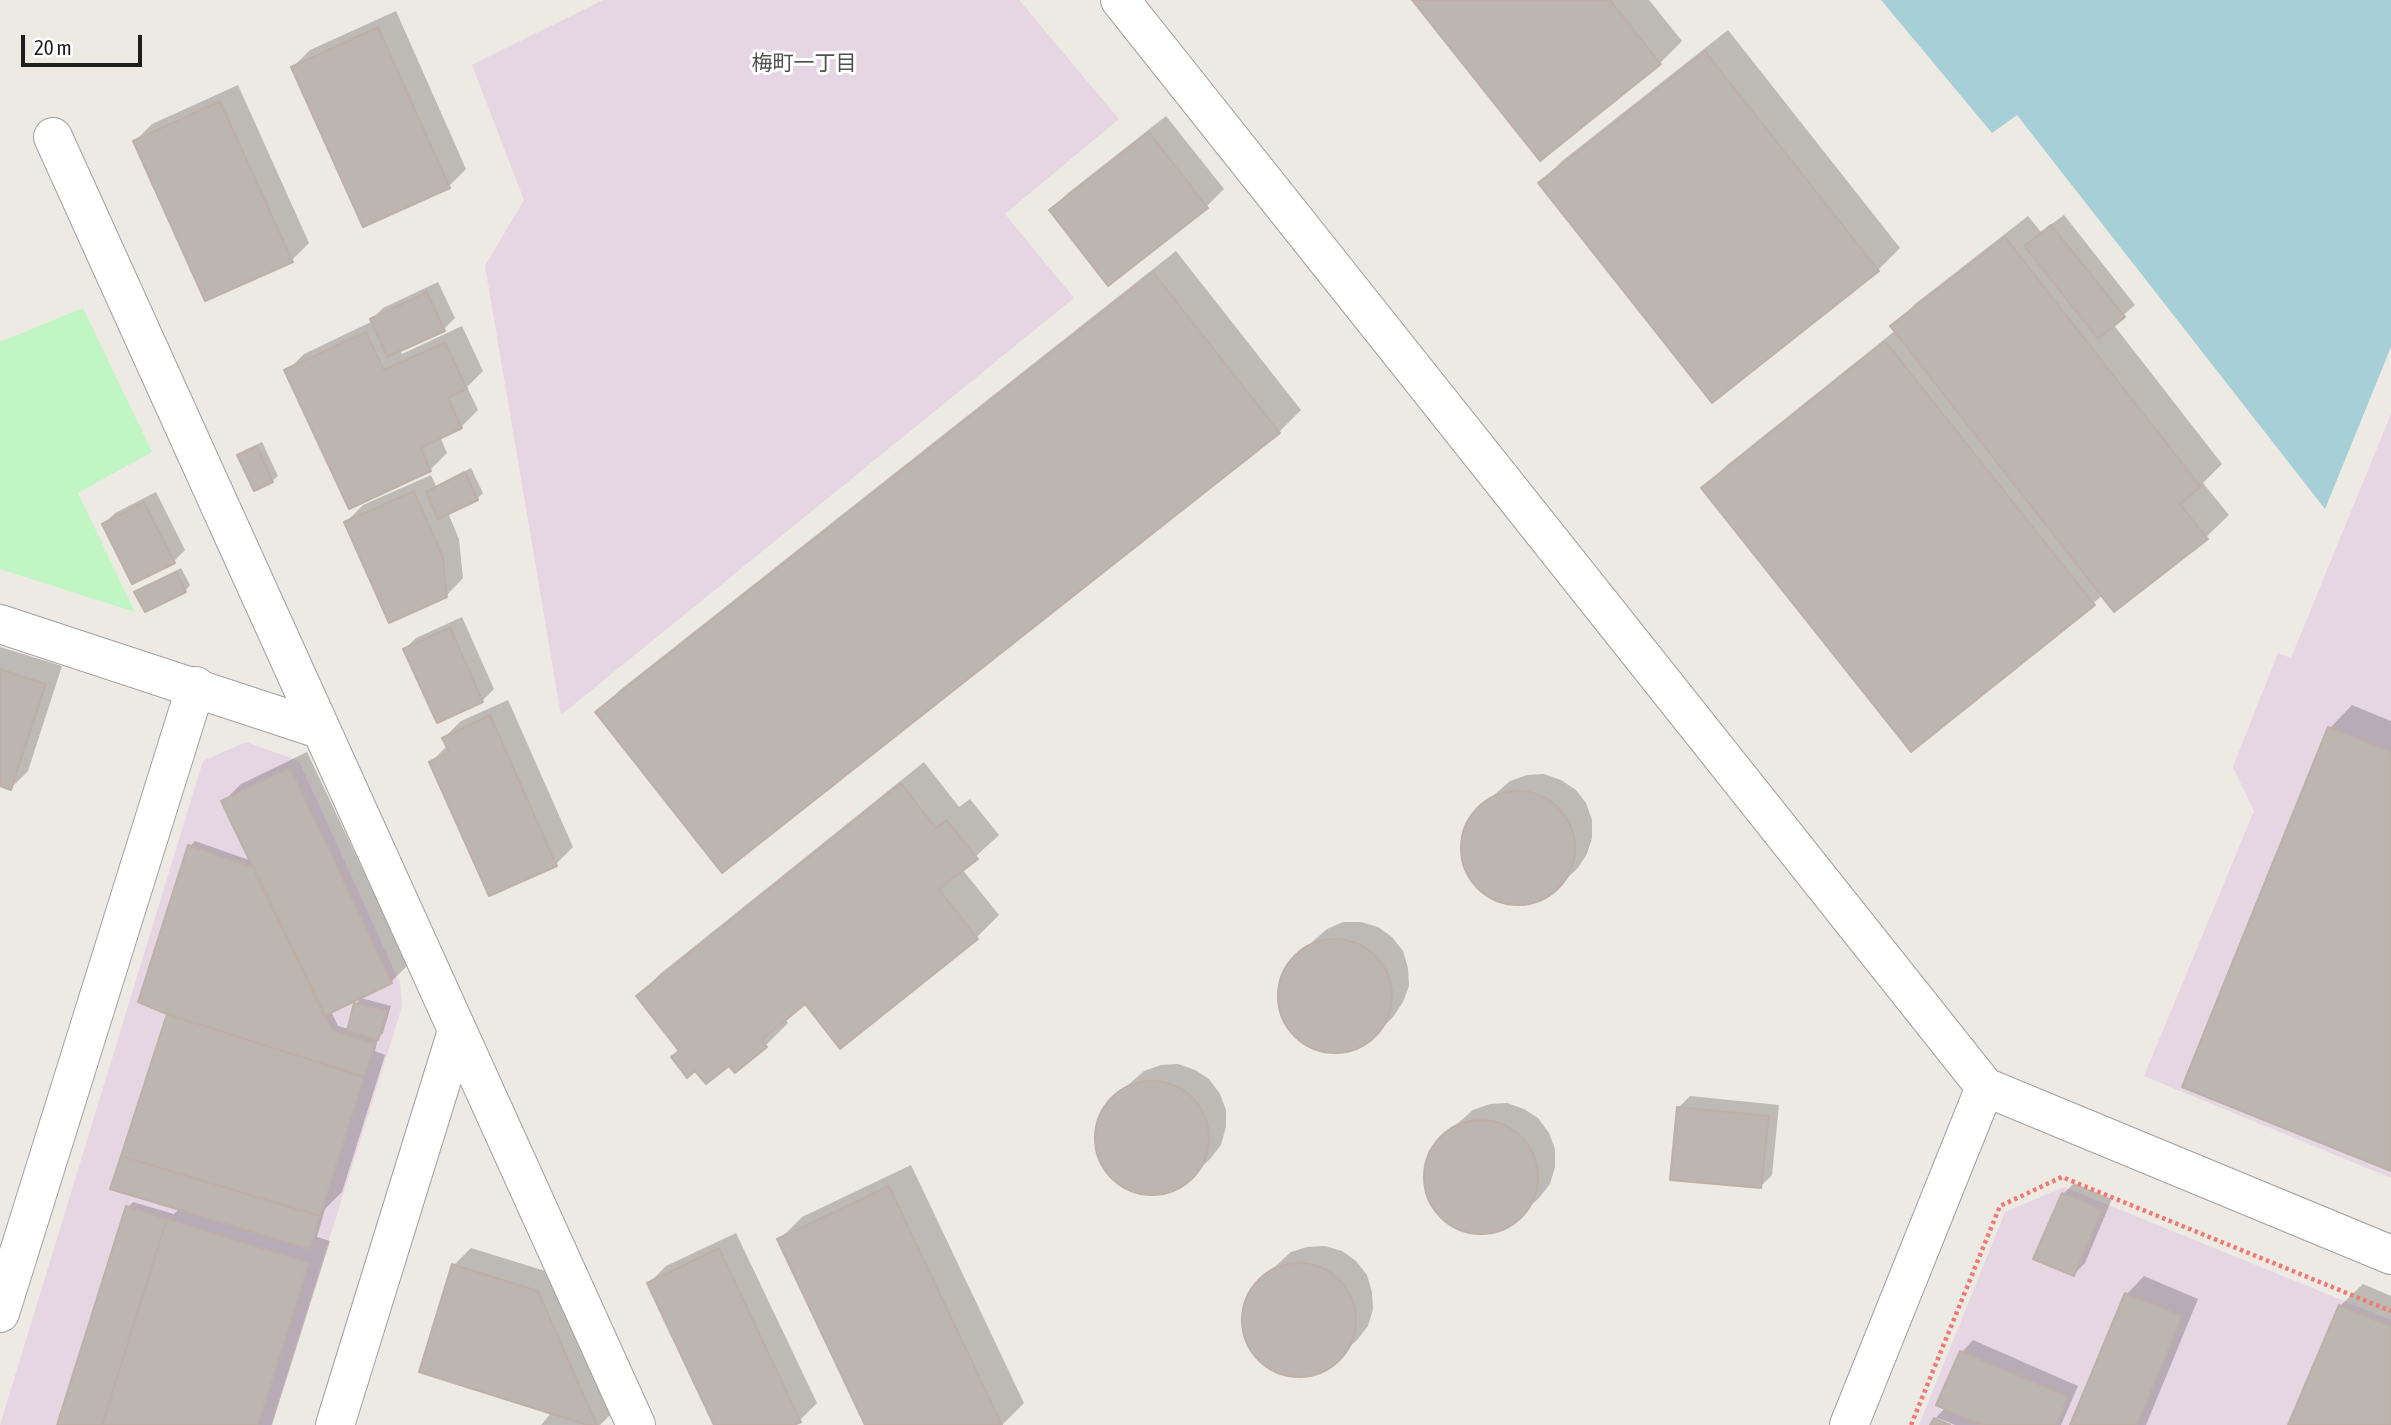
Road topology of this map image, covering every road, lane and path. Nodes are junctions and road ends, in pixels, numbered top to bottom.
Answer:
1 (1120, 0) edge
2 (53, 136) dead end
3 (0, 624) edge
4 (197, 687) junction
5 (319, 729) junction
6 (457, 1031) junction
7 (1985, 1087) junction
8 (2391, 1255) edge
9 (2391, 1311) edge
10 (0, 1313) edge
11 (335, 1425) edge
12 (636, 1425) edge
13 (1849, 1425) edge
14 (1911, 1425) edge

1 - 7 street
2 - 5 street
3 - 4 street
4 - 5 street
4 - 10 street
5 - 6 street
6 - 11 street
6 - 12 street
7 - 8 street
7 - 13 street
9 - 14 path

